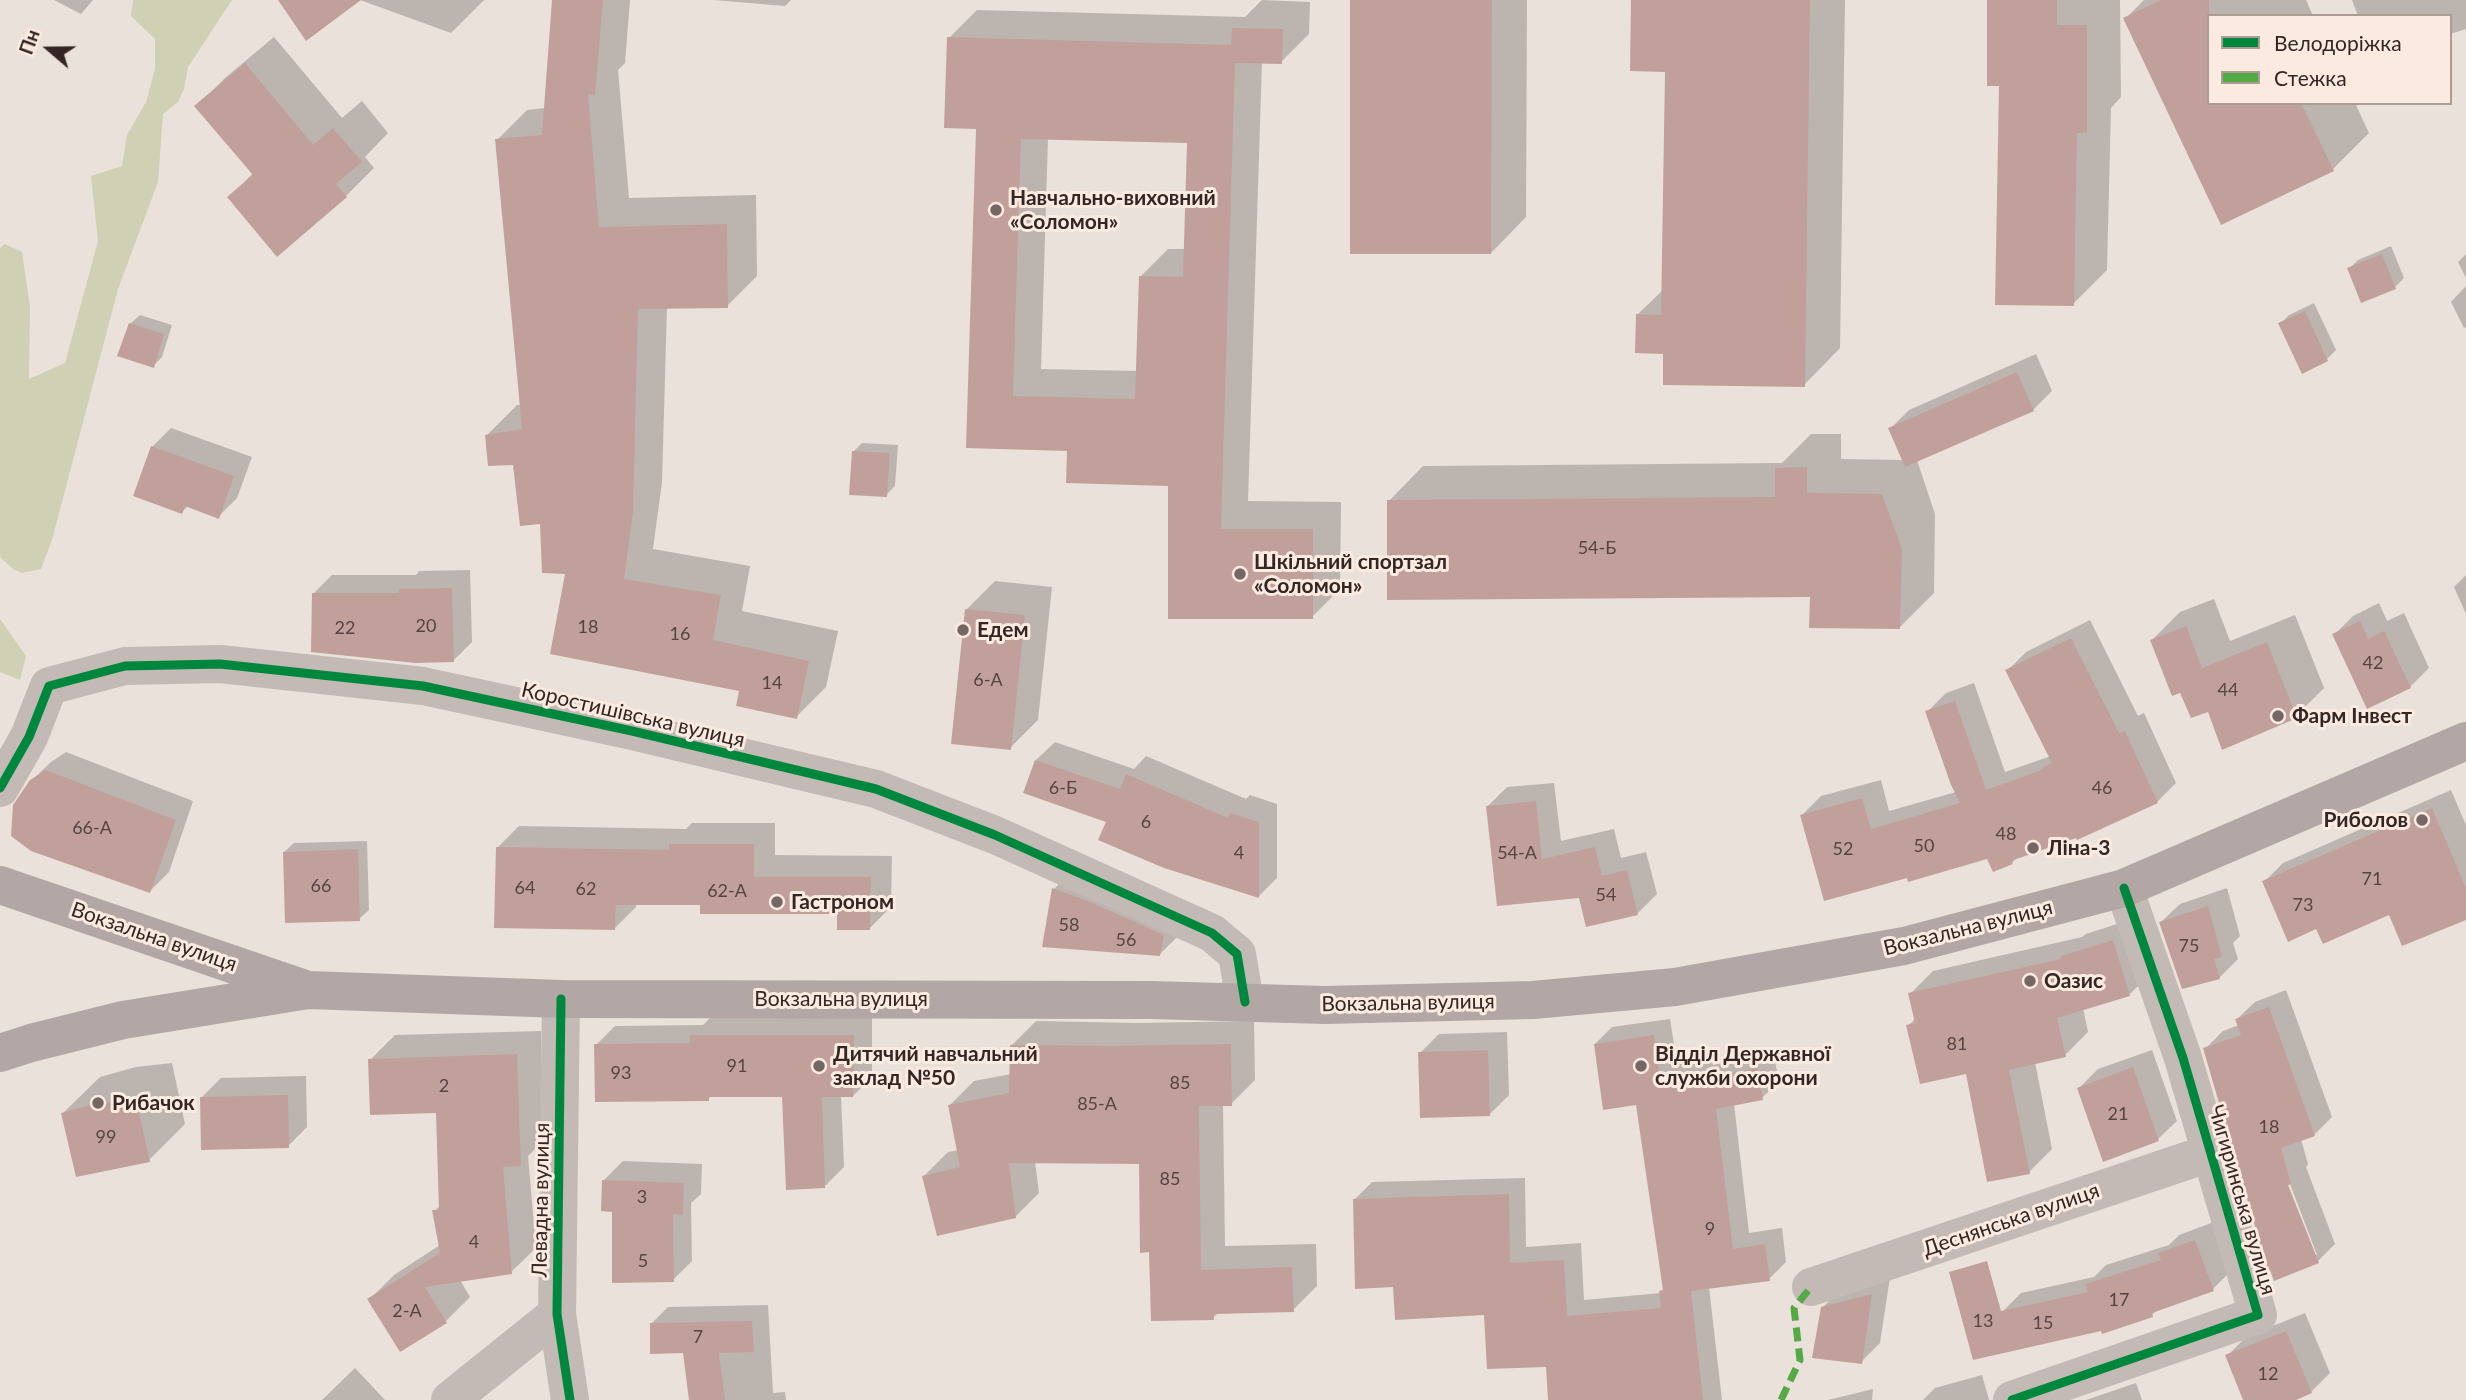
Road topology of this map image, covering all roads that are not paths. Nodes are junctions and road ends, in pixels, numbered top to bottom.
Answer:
1 (2466, 741) edge
2 (0, 788) edge
3 (0, 885) edge
4 (2124, 888) junction
5 (308, 990) junction
6 (561, 999) junction
7 (1245, 1002) junction
8 (0, 1053) edge
9 (2210, 1153) junction
10 (1811, 1287) dead end
11 (556, 1314) junction
12 (450, 1400) edge
13 (570, 1400) edge
14 (2012, 1400) edge

1 - 4 main road, Вокзальна вулиця
2 - 7 street, Коростишівська вулиця
3 - 5 main road, Вокзальна вулиця
4 - 7 main road, Вокзальна вулиця
4 - 9 street, Чигиринська вулиця
5 - 6 main road, Вокзальна вулиця
5 - 8 main road, Вокзальна вулиця
6 - 7 main road, Вокзальна вулиця
6 - 11 street, Левадна вулиця
9 - 10 street, Деснянська вулиця
9 - 14 street, Чигиринська вулиця
11 - 12 street
11 - 13 street, Левадна вулиця

